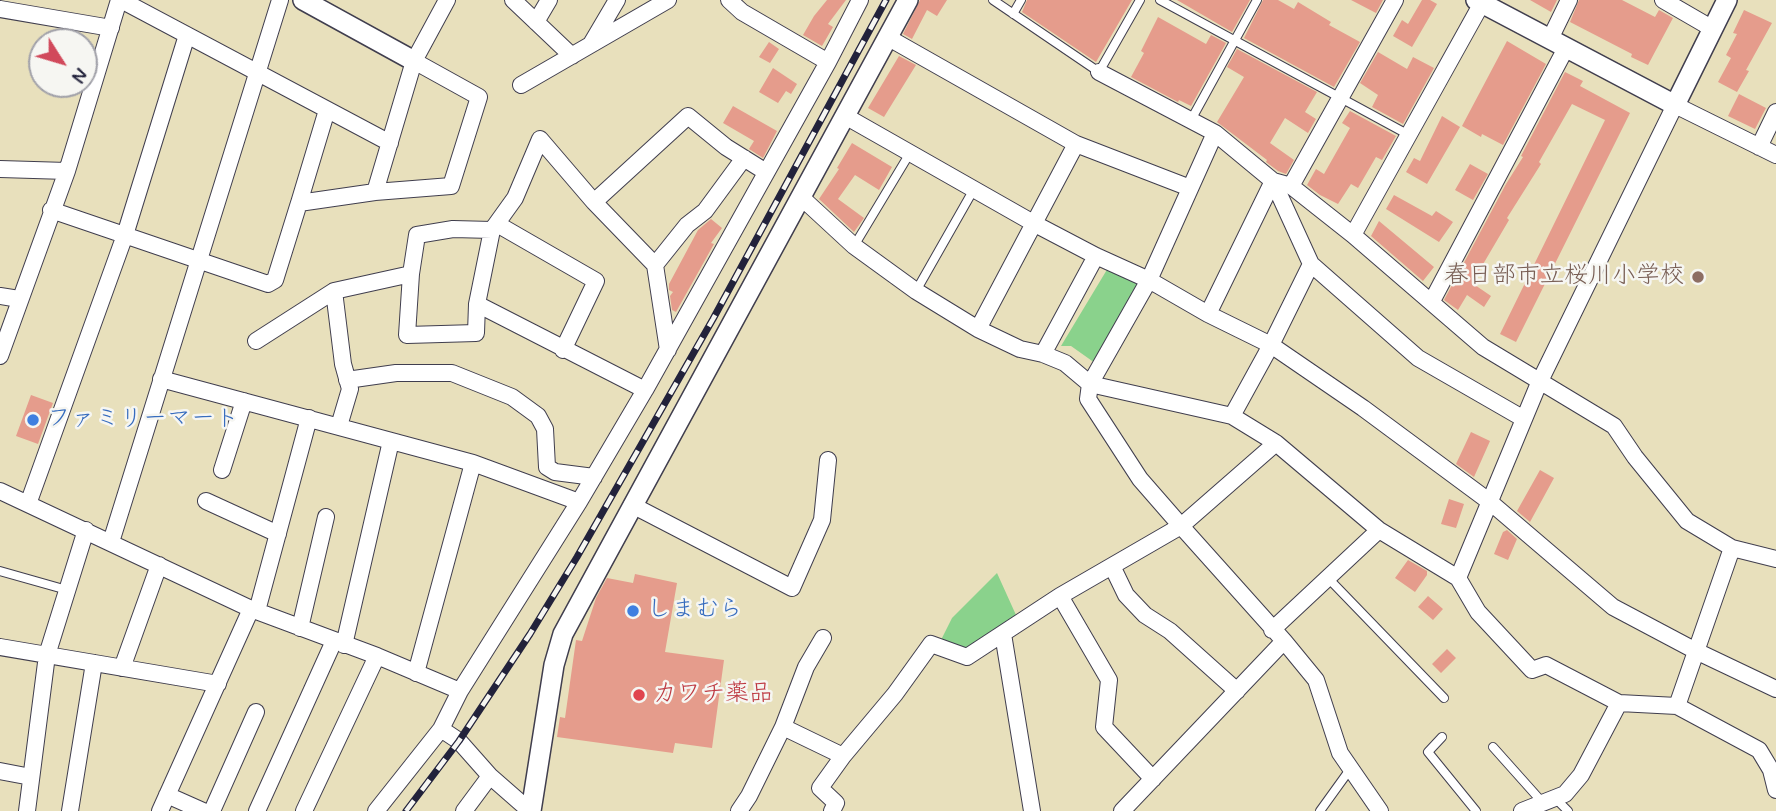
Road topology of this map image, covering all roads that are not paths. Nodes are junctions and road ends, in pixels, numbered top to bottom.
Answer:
1 (120, 0) edge
2 (280, 0) edge
3 (303, 0) edge
4 (447, 0) edge
5 (513, 0) edge
6 (549, 0) edge
7 (617, 0) edge
8 (668, 0) edge
9 (729, 0) edge
10 (860, 0) edge
11 (908, 0) edge
12 (993, 0) edge
13 (1021, 0) edge
14 (1140, 0) edge
15 (1160, 0) edge
16 (1257, 0) edge
17 (1395, 0) edge
18 (1569, 0) edge
19 (1663, 0) edge
20 (1727, 0) edge
21 (1479, 2) edge
22 (0, 9) edge
23 (1013, 14) junction
24 (536, 22) junction
25 (111, 28) junction
26 (1713, 29) junction
27 (187, 35) junction
28 (887, 37) junction
29 (1234, 40) junction
30 (1558, 43) junction
31 (590, 46) junction
32 (572, 57) junction
33 (414, 61) junction
34 (828, 62) junction
35 (1099, 72) junction
36 (257, 73) junction
37 (521, 85) dead end
38 (1339, 98) junction
39 (1675, 105) junction
40 (327, 110) junction
41 (1776, 112) edge
42 (845, 116) junction
43 (1191, 121) junction
44 (1215, 134) junction
45 (1409, 135) junction
46 (390, 143) junction
47 (1076, 144) junction
48 (1759, 147) junction
49 (910, 153) junction
50 (1776, 155) edge
51 (744, 158) junction
52 (0, 169) edge
53 (66, 171) junction
54 (766, 172) junction
55 (1273, 181) junction
56 (1291, 187) junction
57 (1190, 188) junction
58 (974, 189) junction
59 (375, 192) junction
60 (802, 198) junction
61 (594, 202) junction
62 (299, 203) junction
63 (51, 210) junction
64 (1035, 224) junction
65 (494, 227) junction
66 (125, 235) junction
67 (1353, 235) junction
68 (854, 247) junction
69 (1096, 256) junction
70 (199, 259) junction
71 (1311, 264) junction
72 (655, 265) junction
73 (411, 274) junction
74 (1149, 280) junction
75 (334, 291) junction
76 (916, 291) junction
77 (0, 296) edge
78 (19, 299) junction
79 (1432, 301) junction
80 (477, 304) junction
81 (1208, 314) junction
82 (978, 329) junction
83 (256, 341) dead end
84 (1271, 345) junction
85 (563, 349) junction
86 (668, 350) junction
87 (1043, 354) junction
88 (0, 356) edge
89 (161, 379) junction
90 (347, 380) junction
91 (1539, 383) junction
92 (1090, 384) junction
93 (645, 390) junction
94 (244, 401) junction
95 (1232, 416) junction
96 (309, 418) junction
97 (1524, 419) junction
98 (339, 426) junction
99 (391, 441) junction
100 (1276, 443) junction
101 (828, 460) dead end
102 (473, 463) junction
103 (222, 470) dead end
104 (594, 477) junction
105 (0, 491) edge
106 (206, 501) dead end
107 (579, 502) junction
108 (1490, 502) junction
109 (28, 504) junction
110 (632, 505) junction
111 (326, 517) dead end
112 (1181, 527) junction
113 (86, 530) junction
114 (1379, 530) junction
115 (278, 534) junction
116 (111, 542) junction
117 (1732, 548) junction
118 (1776, 559) edge
119 (159, 565) junction
120 (1111, 566) junction
121 (0, 571) edge
122 (1328, 578) junction
123 (1458, 578) junction
124 (68, 590) junction
125 (1060, 596) junction
126 (254, 610) junction
127 (300, 628) junction
128 (1003, 634) junction
129 (1278, 636) junction
130 (823, 638) dead end
131 (340, 643) junction
132 (0, 647) edge
133 (1696, 651) junction
134 (47, 655) junction
135 (377, 656) junction
136 (94, 663) junction
137 (122, 668) junction
138 (416, 673) junction
139 (218, 684) junction
140 (1776, 689) edge
141 (460, 691) junction
142 (1237, 691) junction
143 (1444, 698) dead end
144 (1619, 703) junction
145 (1677, 706) junction
146 (256, 712) dead end
147 (783, 727) junction
148 (441, 729) junction
149 (1442, 737) dead end
150 (1493, 747) dead end
151 (843, 756) junction
152 (1350, 768) junction
153 (1774, 770) edge
154 (0, 771) edge
155 (490, 776) junction
156 (31, 777) junction
157 (1153, 779) junction
158 (1776, 790) edge
159 (167, 794) junction
160 (1549, 800) junction
161 (840, 808) edge
162 (27, 811) edge
163 (70, 811) edge
164 (160, 811) edge
165 (203, 811) edge
166 (212, 811) edge
167 (257, 811) edge
168 (304, 811) edge
169 (376, 811) edge
170 (464, 811) edge
171 (530, 811) edge
172 (739, 811) edge
173 (1032, 811) edge
174 (1122, 811) edge
175 (1320, 811) edge
176 (1380, 811) edge
177 (1476, 811) edge
178 (1522, 811) edge
179 (1568, 811) edge

1 - 25 street
1 - 27 street
2 - 36 street
3 - 33 street
4 - 33 street
5 - 24 street
6 - 24 street
7 - 31 street
8 - 31 street
9 - 34 street
10 - 34 street
11 - 28 street
12 - 23 lane
13 - 23 lane
14 - 35 lane
15 - 29 lane
16 - 29 lane
17 - 38 street
18 - 30 street
19 - 26 street
20 - 26 street
21 - 30 street
21 - 45 street
22 - 25 street
23 - 35 lane
24 - 32 street
25 - 53 street
26 - 39 street
27 - 36 street
27 - 66 street
28 - 42 street
28 - 47 street
29 - 38 lane
29 - 43 lane
30 - 39 street
30 - 79 street
31 - 32 street
32 - 37 street
33 - 46 street
33 - 59 street
34 - 54 street
35 - 43 street
36 - 40 street
36 - 70 street
38 - 45 lane
38 - 56 street
39 - 48 street
39 - 91 street
40 - 46 street
40 - 62 street
41 - 48 street
42 - 49 street
42 - 60 street
43 - 44 street
44 - 55 street
44 - 57 street
45 - 67 street
46 - 59 street
47 - 57 street
47 - 64 street
48 - 50 street
49 - 58 street
49 - 68 lane
51 - 54 street
51 - 61 street
51 - 72 street
52 - 53 street
53 - 63 street
54 - 86 street
55 - 56 street
55 - 71 street
55 - 81 street
56 - 67 street
57 - 74 street
58 - 64 street
58 - 76 lane
59 - 62 street
60 - 68 street
60 - 110 street
61 - 65 street
61 - 72 street
62 - 70 street
63 - 66 street
63 - 78 street
64 - 69 street
64 - 82 street
65 - 73 street
65 - 80 street
65 - 85 street
66 - 70 street
66 - 109 street
67 - 79 street
68 - 76 street
69 - 74 street
69 - 87 street
70 - 89 street
71 - 84 street
71 - 97 street
72 - 86 street
73 - 75 street
73 - 80 street
74 - 81 street
74 - 92 street
75 - 83 street
75 - 90 street
76 - 82 street
77 - 78 street
78 - 88 street
79 - 91 street
80 - 85 street
81 - 84 street
82 - 87 street
84 - 95 street
84 - 108 street
85 - 93 street
86 - 93 street
87 - 92 street
89 - 94 street
89 - 116 street
90 - 98 street
90 - 104 street
91 - 97 street
91 - 117 street
92 - 95 street
92 - 112 street
93 - 104 street
94 - 96 street
94 - 103 street
95 - 100 street
96 - 98 street
96 - 115 street
97 - 108 street
98 - 99 street
99 - 102 street
99 - 131 street
100 - 112 street
100 - 114 street
101 - 110 street
102 - 107 street
102 - 138 street
104 - 107 street
105 - 109 street
106 - 115 street
107 - 141 street
108 - 123 street
108 - 133 street
109 - 113 street
110 - 171 street
111 - 127 street
112 - 120 street
112 - 129 street
113 - 116 street
113 - 124 street
114 - 122 street
114 - 123 street
115 - 126 street
116 - 119 street
117 - 118 street
117 - 133 street
119 - 126 street
119 - 137 street
120 - 125 street
120 - 142 street
121 - 124 lane
122 - 129 street
122 - 143 lane
123 - 144 street
124 - 134 street
125 - 128 street
125 - 157 street
126 - 127 street
126 - 139 street
127 - 131 street
128 - 151 street
128 - 173 street
129 - 142 street
129 - 152 street
130 - 147 street
131 - 135 street
131 - 167 street
132 - 134 street
133 - 140 street
133 - 145 street
134 - 136 street
134 - 156 street
135 - 138 street
135 - 168 street
136 - 137 street
136 - 163 street
137 - 139 street
138 - 141 street
139 - 159 street
141 - 148 street
142 - 157 street
144 - 145 street
144 - 160 street
145 - 153 street
146 - 166 street
147 - 151 street
147 - 172 street
148 - 155 street
148 - 169 street
149 - 177 lane
150 - 160 lane
151 - 161 street
152 - 175 lane
152 - 176 street
153 - 158 street
154 - 156 street
155 - 170 street
155 - 171 street
156 - 162 street
157 - 174 street
159 - 164 street
159 - 165 street
160 - 178 street
160 - 179 lane

